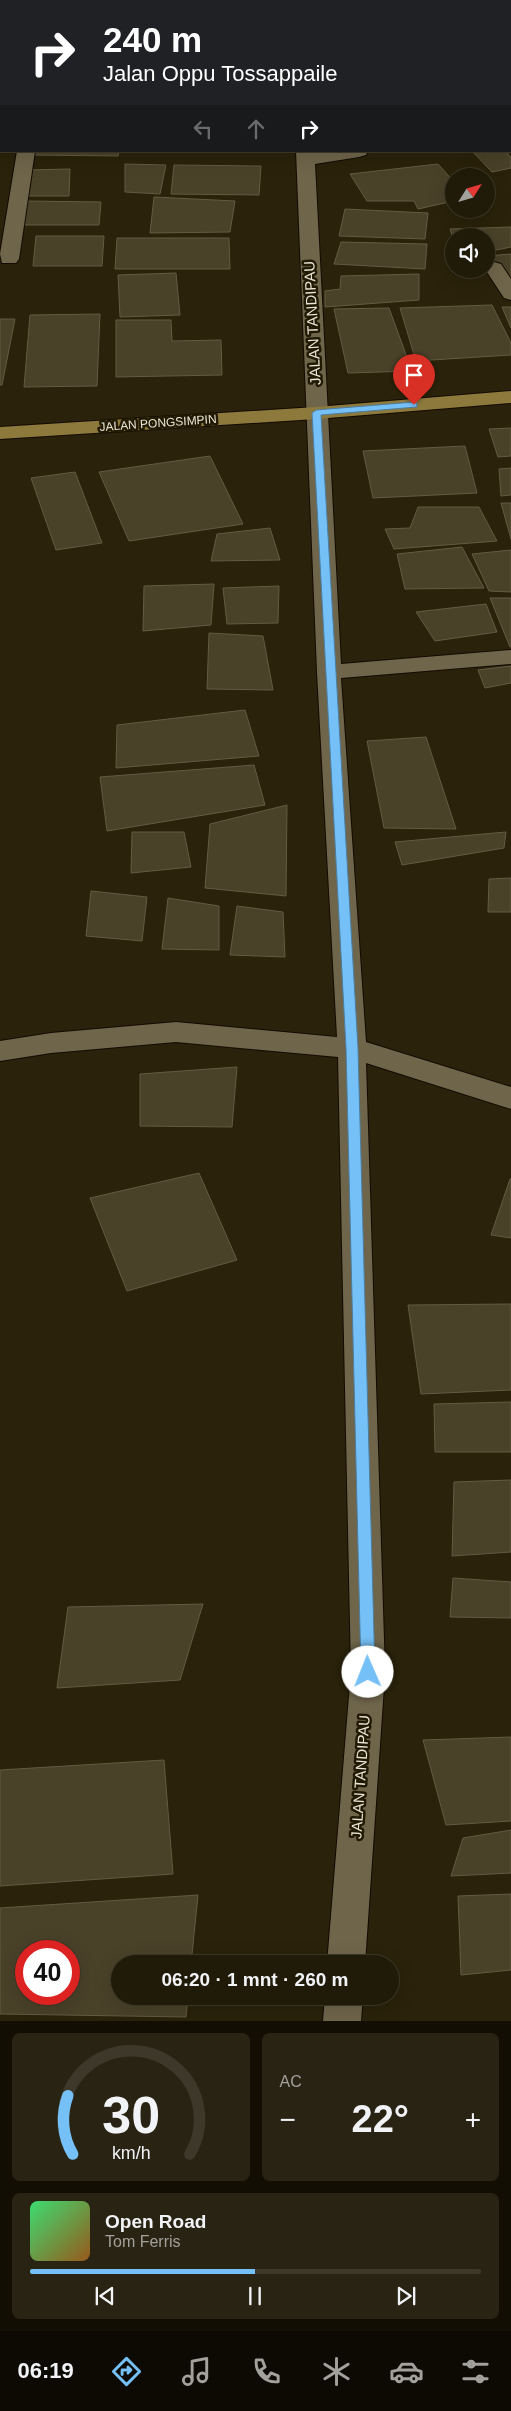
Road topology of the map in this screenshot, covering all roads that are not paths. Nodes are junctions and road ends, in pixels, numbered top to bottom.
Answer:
1 (26, 152) edge
2 (348, 152) edge
3 (305, 156) edge
4 (9, 259) dead end
5 (495, 270) edge
6 (511, 294) edge
7 (511, 397) edge
8 (316, 413) junction
9 (0, 433) edge
10 (511, 657) edge
11 (330, 672) junction
12 (352, 1048) junction
13 (0, 1051) edge
14 (511, 1098) edge
15 (347, 1955) edge
16 (343, 2005) edge
17 (342, 2021) edge

1 - 4 street
2 - 3 street
3 - 8 street, JALAN TANDIPAU
5 - 6 street
7 - 8 main road, JALAN PONGSIMPIN
8 - 9 main road, JALAN PONGSIMPIN
8 - 11 street, JALAN TANDIPAU
10 - 11 street
11 - 12 street, JALAN TANDIPAU
12 - 13 street
12 - 14 street
12 - 15 street, JALAN TANDIPAU
16 - 17 street

